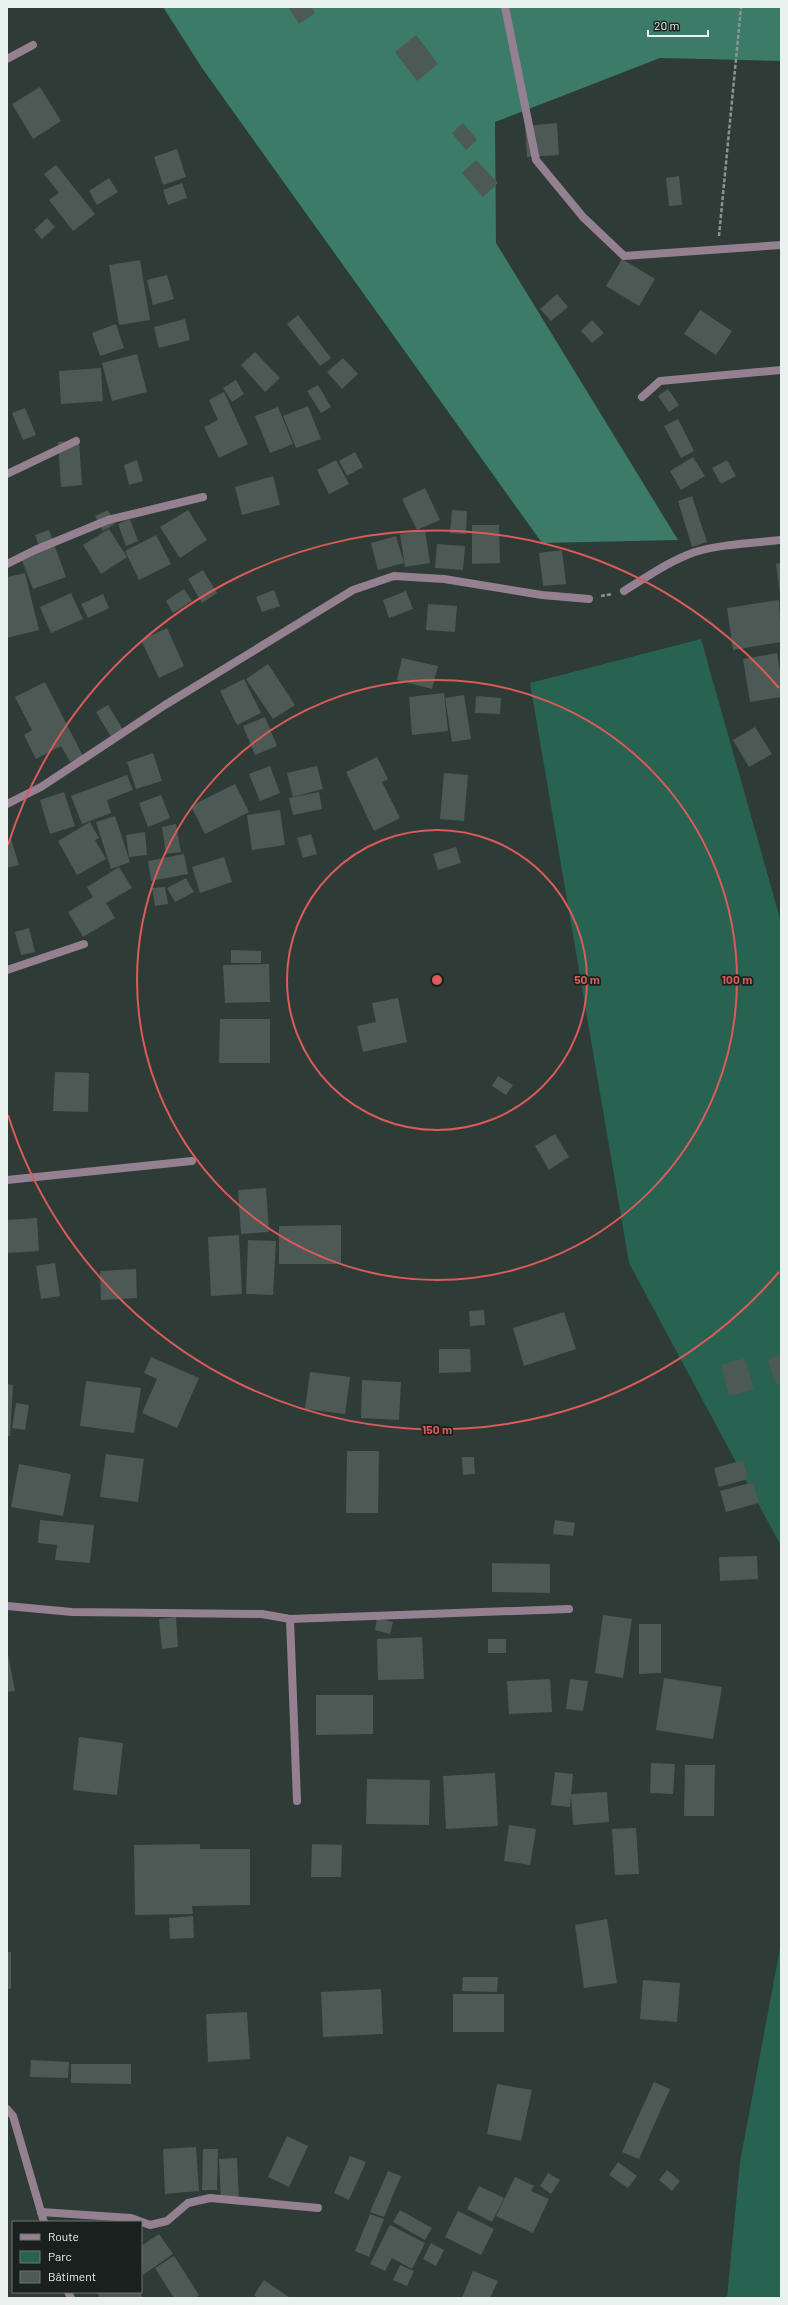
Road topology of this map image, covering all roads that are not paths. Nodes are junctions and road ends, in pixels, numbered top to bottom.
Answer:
1 (505, 7) edge
2 (33, 45) dead end
3 (7, 59) edge
4 (781, 245) edge
5 (781, 370) edge
6 (642, 398) dead end
7 (76, 441) dead end
8 (7, 474) edge
9 (203, 497) dead end
10 (781, 540) edge
11 (7, 564) edge
12 (624, 591) road end
13 (589, 599) road end
14 (7, 804) edge
15 (84, 944) dead end
16 (7, 970) edge
17 (192, 1161) dead end
18 (7, 1180) edge
19 (7, 1606) edge
20 (569, 1609) dead end
21 (290, 1619) junction
22 (297, 1801) dead end
23 (7, 2110) edge
24 (318, 2208) dead end
25 (41, 2212) junction
26 (44, 2221) edge
27 (139, 2221) edge
28 (142, 2222) edge

1 - 4 street
2 - 3 street
5 - 6 street
7 - 8 street
9 - 11 street
10 - 12 street
13 - 14 street
15 - 16 street
17 - 18 street
19 - 21 street
20 - 21 street
21 - 22 street
23 - 25 street
24 - 28 street
25 - 26 street
25 - 27 street

